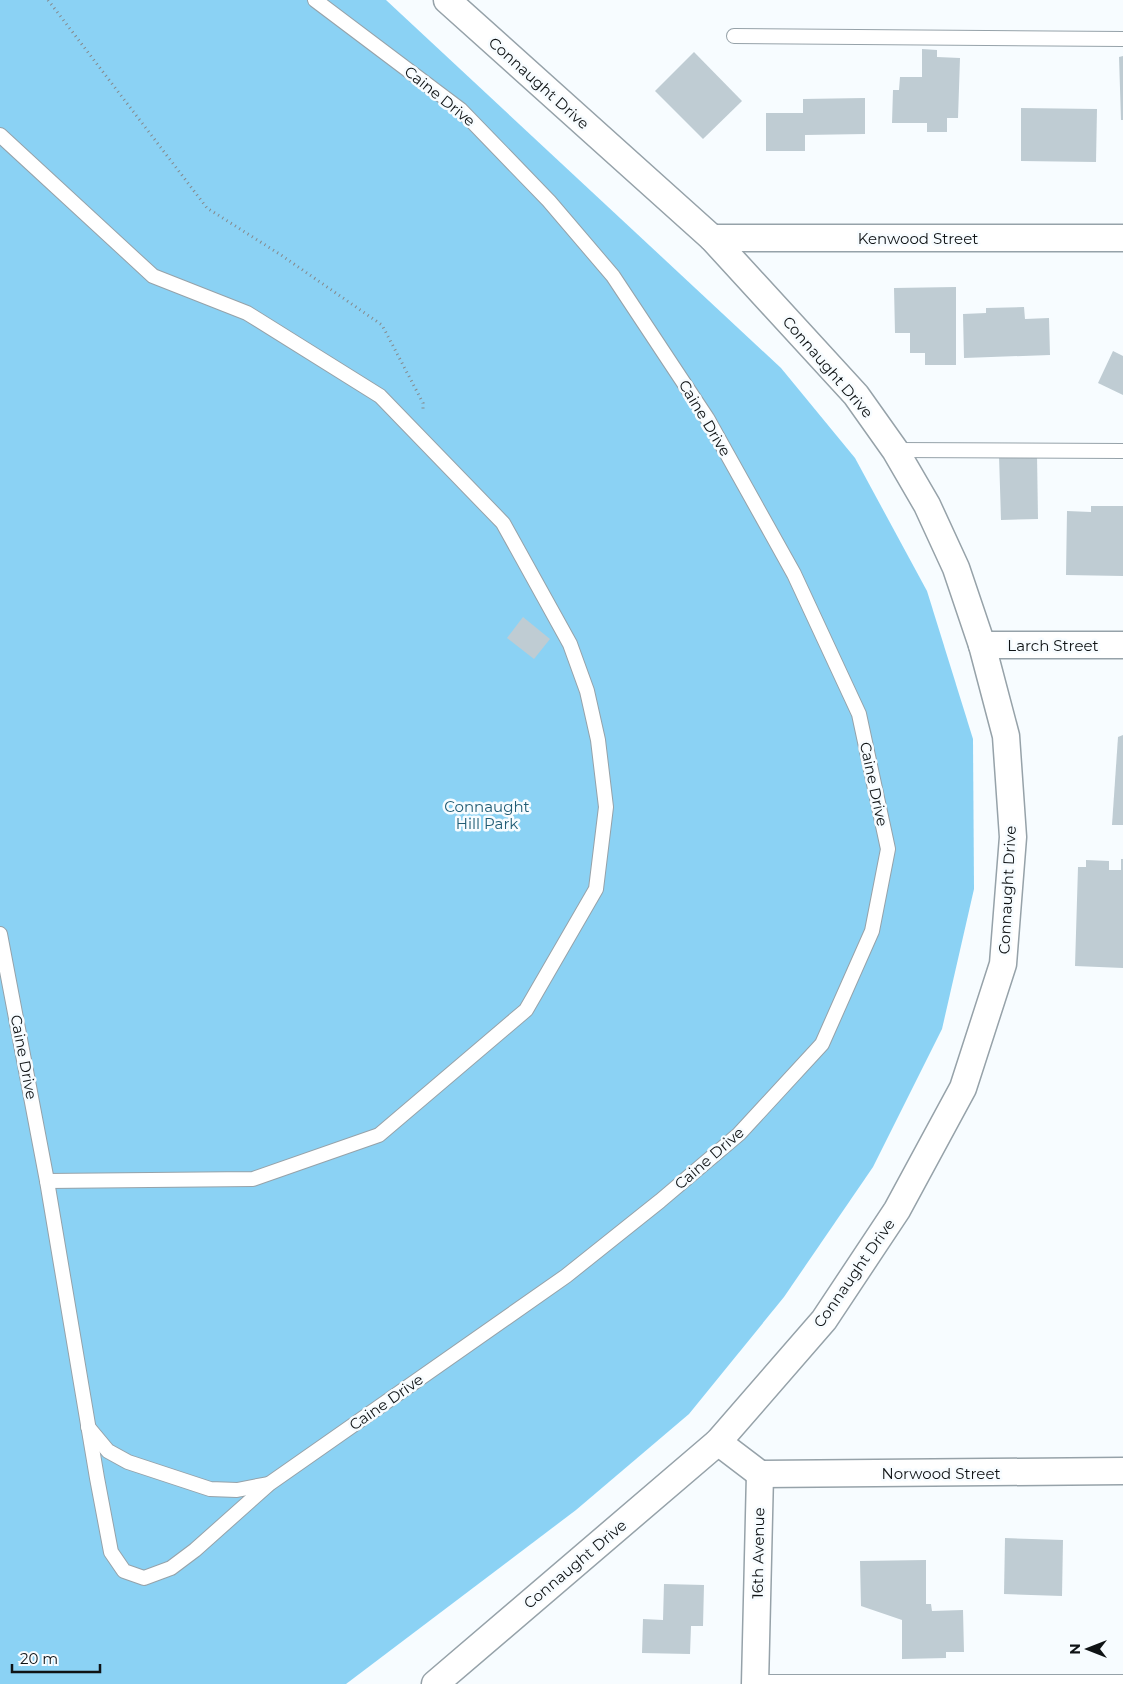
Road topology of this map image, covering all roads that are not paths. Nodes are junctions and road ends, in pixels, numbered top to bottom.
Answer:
1 (315, 0) edge
2 (447, 0) edge
3 (734, 36) dead end
4 (1123, 38) edge
5 (0, 134) edge
6 (712, 238) junction
7 (1123, 238) edge
8 (895, 450) junction
9 (1123, 451) edge
10 (982, 645) junction
11 (1123, 645) edge
12 (0, 934) edge
13 (47, 1181) junction
14 (88, 1426) junction
15 (718, 1442) junction
16 (1123, 1471) edge
17 (760, 1474) junction
18 (269, 1484) junction
19 (1123, 1682) edge
20 (755, 1683) edge
21 (435, 1684) edge

1 - 18 lane, Caine Drive
2 - 6 street, Connaught Drive
3 - 4 lane
5 - 13 lane
6 - 7 street, Kenwood Street
6 - 8 street, Connaught Drive
8 - 9 lane
8 - 10 street, Connaught Drive
10 - 11 street, Larch Street
10 - 15 street, Connaught Drive
12 - 13 lane, Caine Drive
13 - 14 lane, Caine Drive
14 - 18 lane, Caine Drive
14 - 18 lane, Caine Drive
15 - 17 street
15 - 21 street, Connaught Drive
16 - 17 street, Norwood Street
17 - 20 street, 16th Avenue
19 - 20 lane

